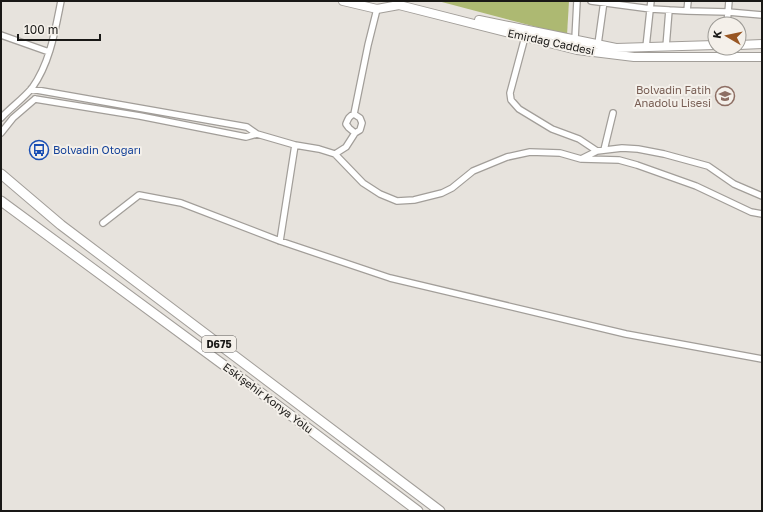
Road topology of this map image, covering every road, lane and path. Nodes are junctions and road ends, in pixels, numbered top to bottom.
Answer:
1 (61, 1) edge
2 (343, 1) edge
3 (384, 1) edge
4 (577, 1) edge
5 (591, 1) edge
6 (651, 1) edge
7 (688, 1) edge
8 (729, 1) edge
9 (604, 2) edge
10 (377, 9) junction
11 (650, 9) junction
12 (669, 10) junction
13 (687, 11) junction
14 (728, 12) junction
15 (728, 16) edge
16 (762, 16) edge
17 (1, 35) edge
18 (525, 37) junction
19 (575, 40) junction
20 (598, 44) junction
21 (762, 44) edge
22 (747, 45) edge
23 (707, 46) edge
24 (646, 47) junction
25 (666, 47) junction
26 (578, 50) junction
27 (50, 52) junction
28 (762, 57) edge
29 (31, 89) junction
30 (35, 99) junction
31 (613, 113) dead end
32 (354, 114) junction
33 (1, 118) edge
34 (355, 133) junction
35 (1, 134) edge
36 (257, 134) junction
37 (295, 145) junction
38 (604, 150) junction
39 (597, 151) junction
40 (335, 154) junction
41 (581, 160) junction
42 (1, 174) edge
43 (762, 196) edge
44 (1, 201) edge
45 (762, 214) edge
46 (103, 223) dead end
47 (280, 241) junction
48 (762, 359) edge
49 (418, 511) edge
50 (440, 511) edge

1 - 27 street
2 - 10 main road, Emirdağ Caddesi
3 - 19 main road, Emirdağ Caddesi
4 - 19 street
5 - 9 street
6 - 11 street
7 - 13 street
8 - 14 street
9 - 11 street
9 - 20 street
10 - 18 main road, Emirdağ Caddesi
10 - 32 street
11 - 12 street
11 - 24 street
12 - 13 street
12 - 25 street
13 - 14 street
14 - 15 street
14 - 16 street
17 - 27 street
18 - 26 main road, Emirdağ Caddesi
18 - 39 street
19 - 20 main road, Emirdağ Caddesi
19 - 26 street
20 - 24 main road, Emirdağ Caddesi
21 - 22 main road
23 - 25 main road, Emirdağ Caddesi
24 - 25 main road, Emirdağ Caddesi
26 - 28 main road, Emirdağ Caddesi
27 - 29 street
29 - 30 street
29 - 33 street
29 - 36 street
30 - 35 street
30 - 36 street
31 - 38 street
32 - 34 street
32 - 34 street
34 - 40 street
36 - 37 street
37 - 40 street
37 - 47 street
38 - 39 street
38 - 43 street
39 - 41 street
40 - 41 street
41 - 45 street
42 - 50 highway, D675
44 - 49 highway, Eskişehir Konya Yolu / D675
46 - 47 street
47 - 48 street

